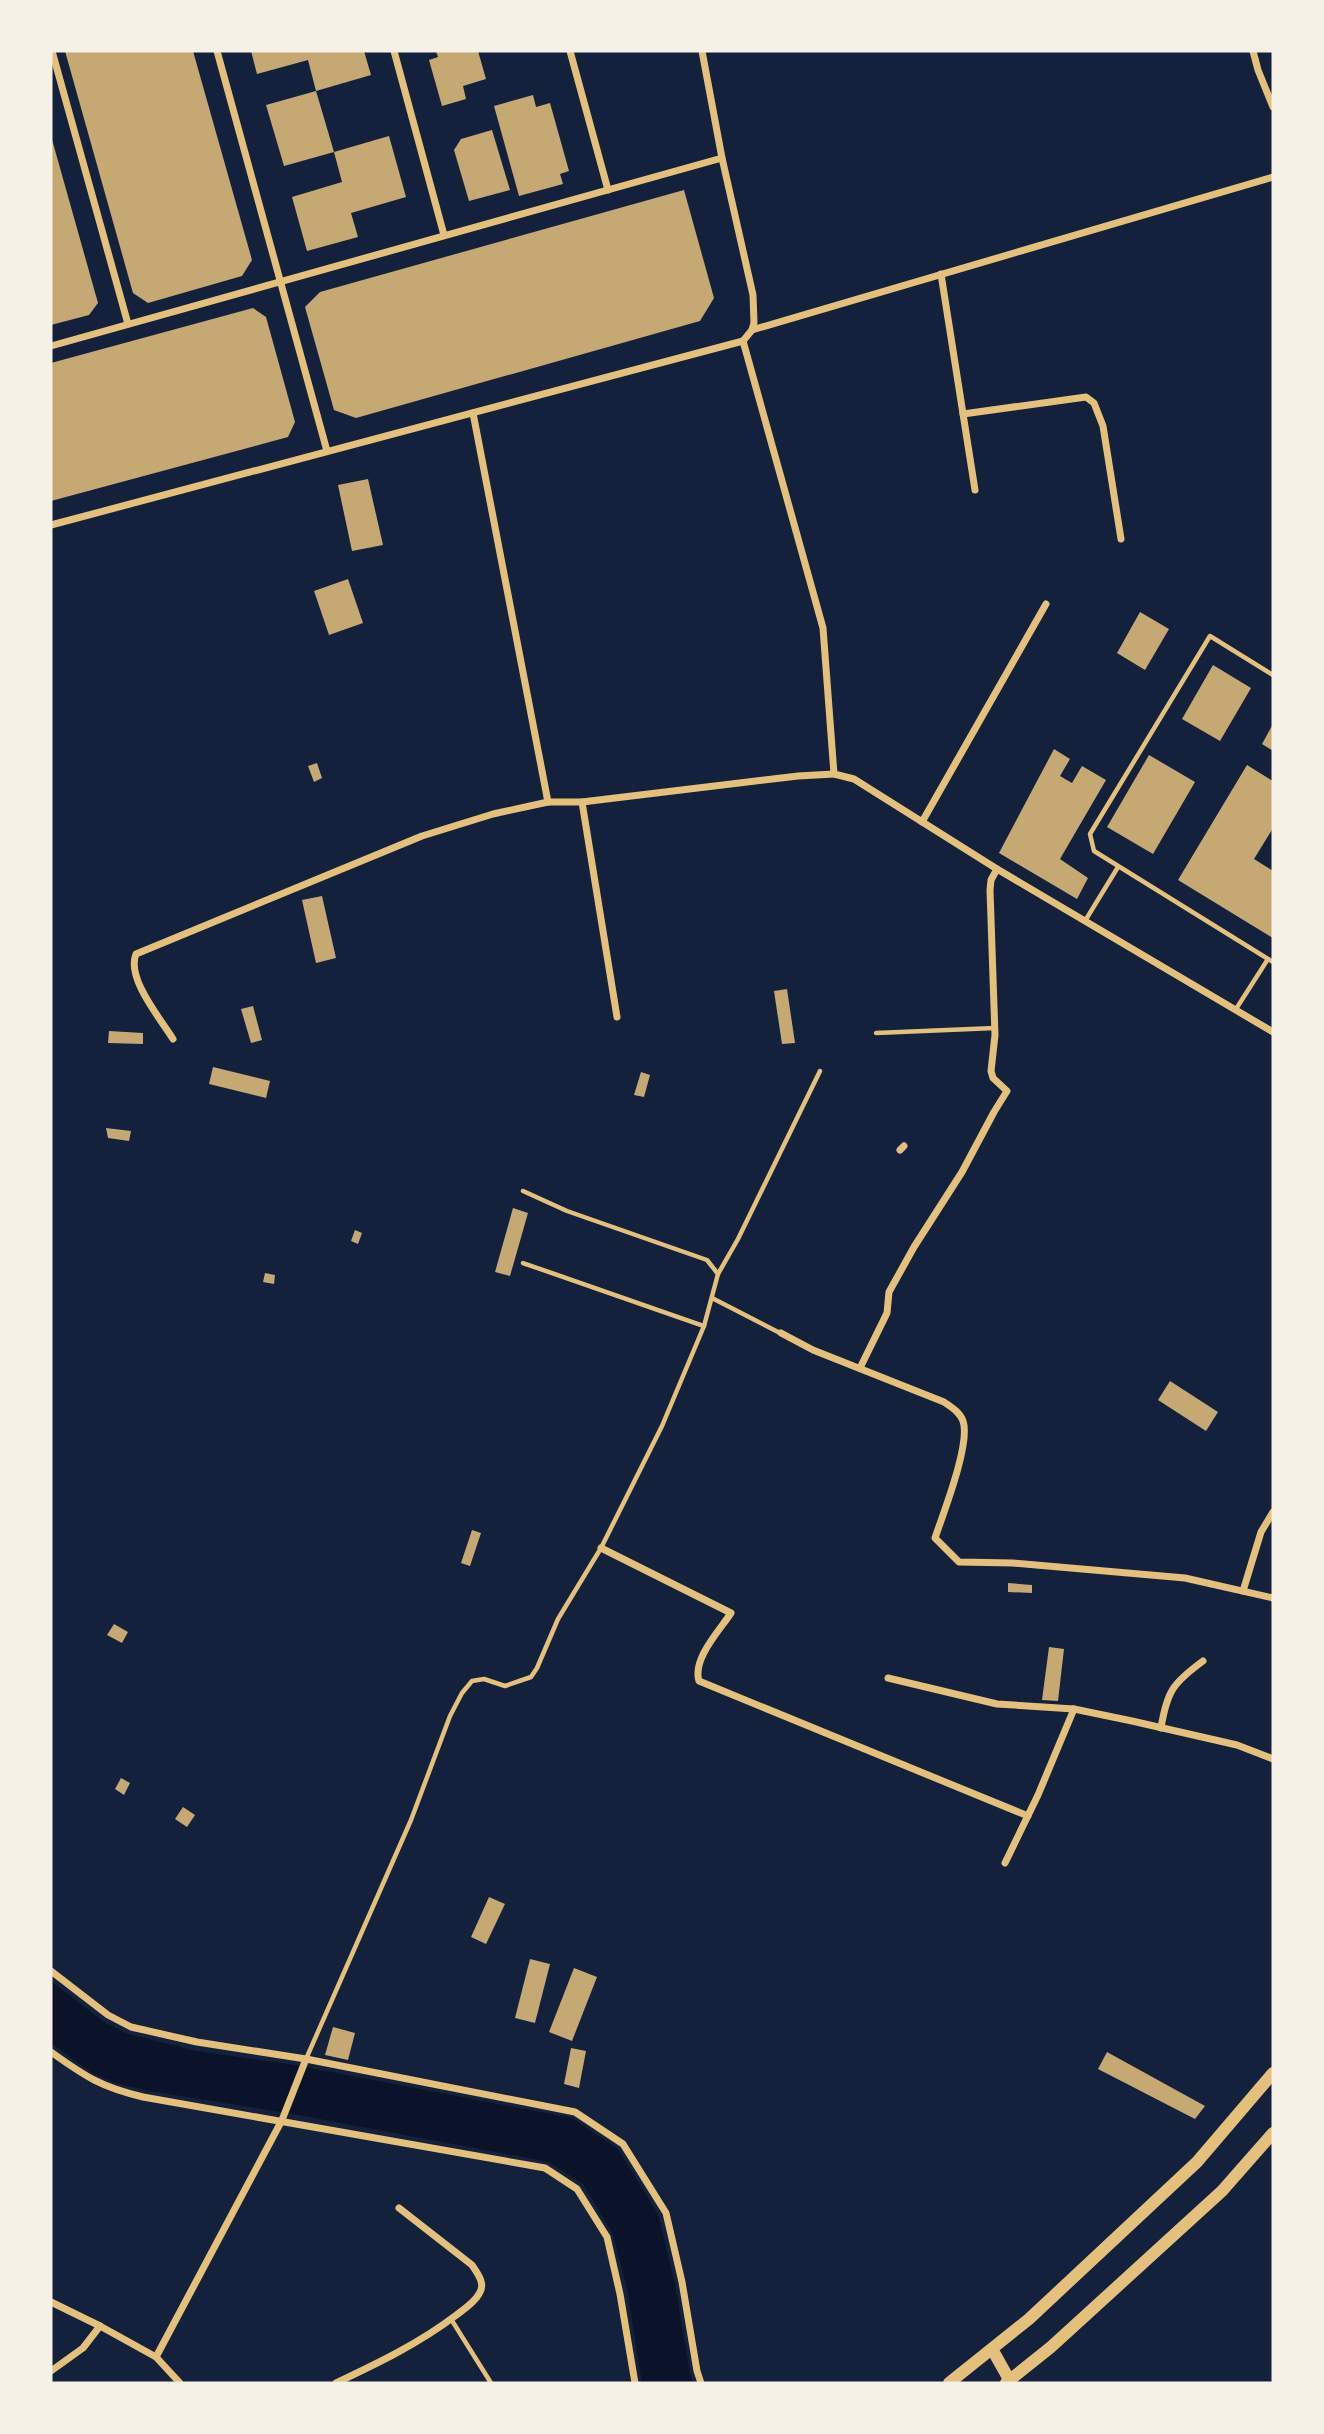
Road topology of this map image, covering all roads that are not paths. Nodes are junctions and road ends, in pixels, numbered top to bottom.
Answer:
1 (52, 51) edge
2 (216, 51) edge
3 (394, 51) edge
4 (570, 51) edge
5 (702, 51) edge
6 (1253, 51) edge
7 (1273, 107) edge
8 (722, 158) junction
9 (1273, 177) edge
10 (608, 190) junction
11 (444, 235) junction
12 (941, 274) junction
13 (280, 281) junction
14 (128, 324) junction
15 (752, 330) junction
16 (743, 341) junction
17 (51, 346) edge
18 (473, 413) junction
19 (963, 414) junction
20 (327, 451) junction
21 (975, 490) dead end
22 (51, 525) edge
23 (1121, 539) dead end
24 (1046, 604) dead end
25 (1273, 675) edge
26 (834, 774) junction
27 (582, 802) junction
28 (548, 803) junction
29 (922, 822) junction
30 (1118, 867) junction
31 (997, 869) junction
32 (1085, 921) junction
33 (1270, 961) edge
34 (1236, 1009) junction
35 (617, 1017) dead end
36 (995, 1028) junction
37 (1273, 1032) edge
38 (876, 1033) dead end
39 (173, 1039) dead end
40 (820, 1071) dead end
41 (523, 1191) dead end
42 (523, 1263) dead end
43 (718, 1274) junction
44 (712, 1298) junction
45 (704, 1326) junction
46 (781, 1333) joint
47 (860, 1368) junction
48 (1273, 1512) edge
49 (601, 1548) junction
50 (1243, 1591) junction
51 (1273, 1598) edge
52 (1203, 1661) dead end
53 (888, 1678) dead end
54 (1074, 1709) junction
55 (1161, 1728) junction
56 (1273, 1759) edge
57 (1028, 1816) junction
58 (1005, 1863) dead end
59 (51, 1972) edge
60 (51, 2052) edge
61 (306, 2059) junction
62 (1273, 2073) edge
63 (282, 2120) junction
64 (1273, 2133) edge
65 (399, 2208) dead end
66 (51, 2302) edge
67 (451, 2319) junction
68 (100, 2326) junction
69 (992, 2349) junction
70 (156, 2357) junction
71 (51, 2371) edge
72 (1008, 2382) edge
73 (180, 2383) edge
74 (336, 2383) edge
75 (491, 2383) edge
76 (635, 2383) edge
77 (701, 2383) edge
78 (949, 2383) edge

1 - 14 street
2 - 13 street
3 - 11 street
4 - 10 street
5 - 8 street
6 - 7 street
8 - 10 street
8 - 15 street
9 - 12 street
10 - 11 street
11 - 13 street
12 - 15 street
12 - 19 street
13 - 14 street
13 - 20 street
14 - 17 street
15 - 16 street
16 - 18 street
16 - 26 street
18 - 20 street
18 - 28 street
19 - 21 street
19 - 23 street
20 - 22 street
24 - 29 street
25 - 30 lane
26 - 27 street
26 - 29 street
27 - 28 street
27 - 35 street
28 - 39 street
29 - 31 street
30 - 32 lane
30 - 33 lane
31 - 32 street
31 - 36 street
32 - 34 street
33 - 34 lane
34 - 37 street
36 - 38 lane
36 - 47 street
40 - 43 lane
41 - 43 lane
42 - 45 lane
43 - 44 lane
44 - 45 lane
44 - 46 lane
45 - 49 lane
46 - 47 street
47 - 50 street
48 - 50 street
49 - 57 street
49 - 61 lane
50 - 51 street
52 - 55 street
53 - 54 street
54 - 55 street
54 - 57 street
55 - 56 street
57 - 58 street
59 - 61 street
60 - 63 street
61 - 63 street
61 - 77 street
62 - 69 main road
63 - 70 street
63 - 76 street
64 - 72 main road
65 - 67 street
66 - 68 street
67 - 74 street
67 - 75 lane
68 - 70 street
68 - 71 street
69 - 72 main road
69 - 78 main road
70 - 73 street

